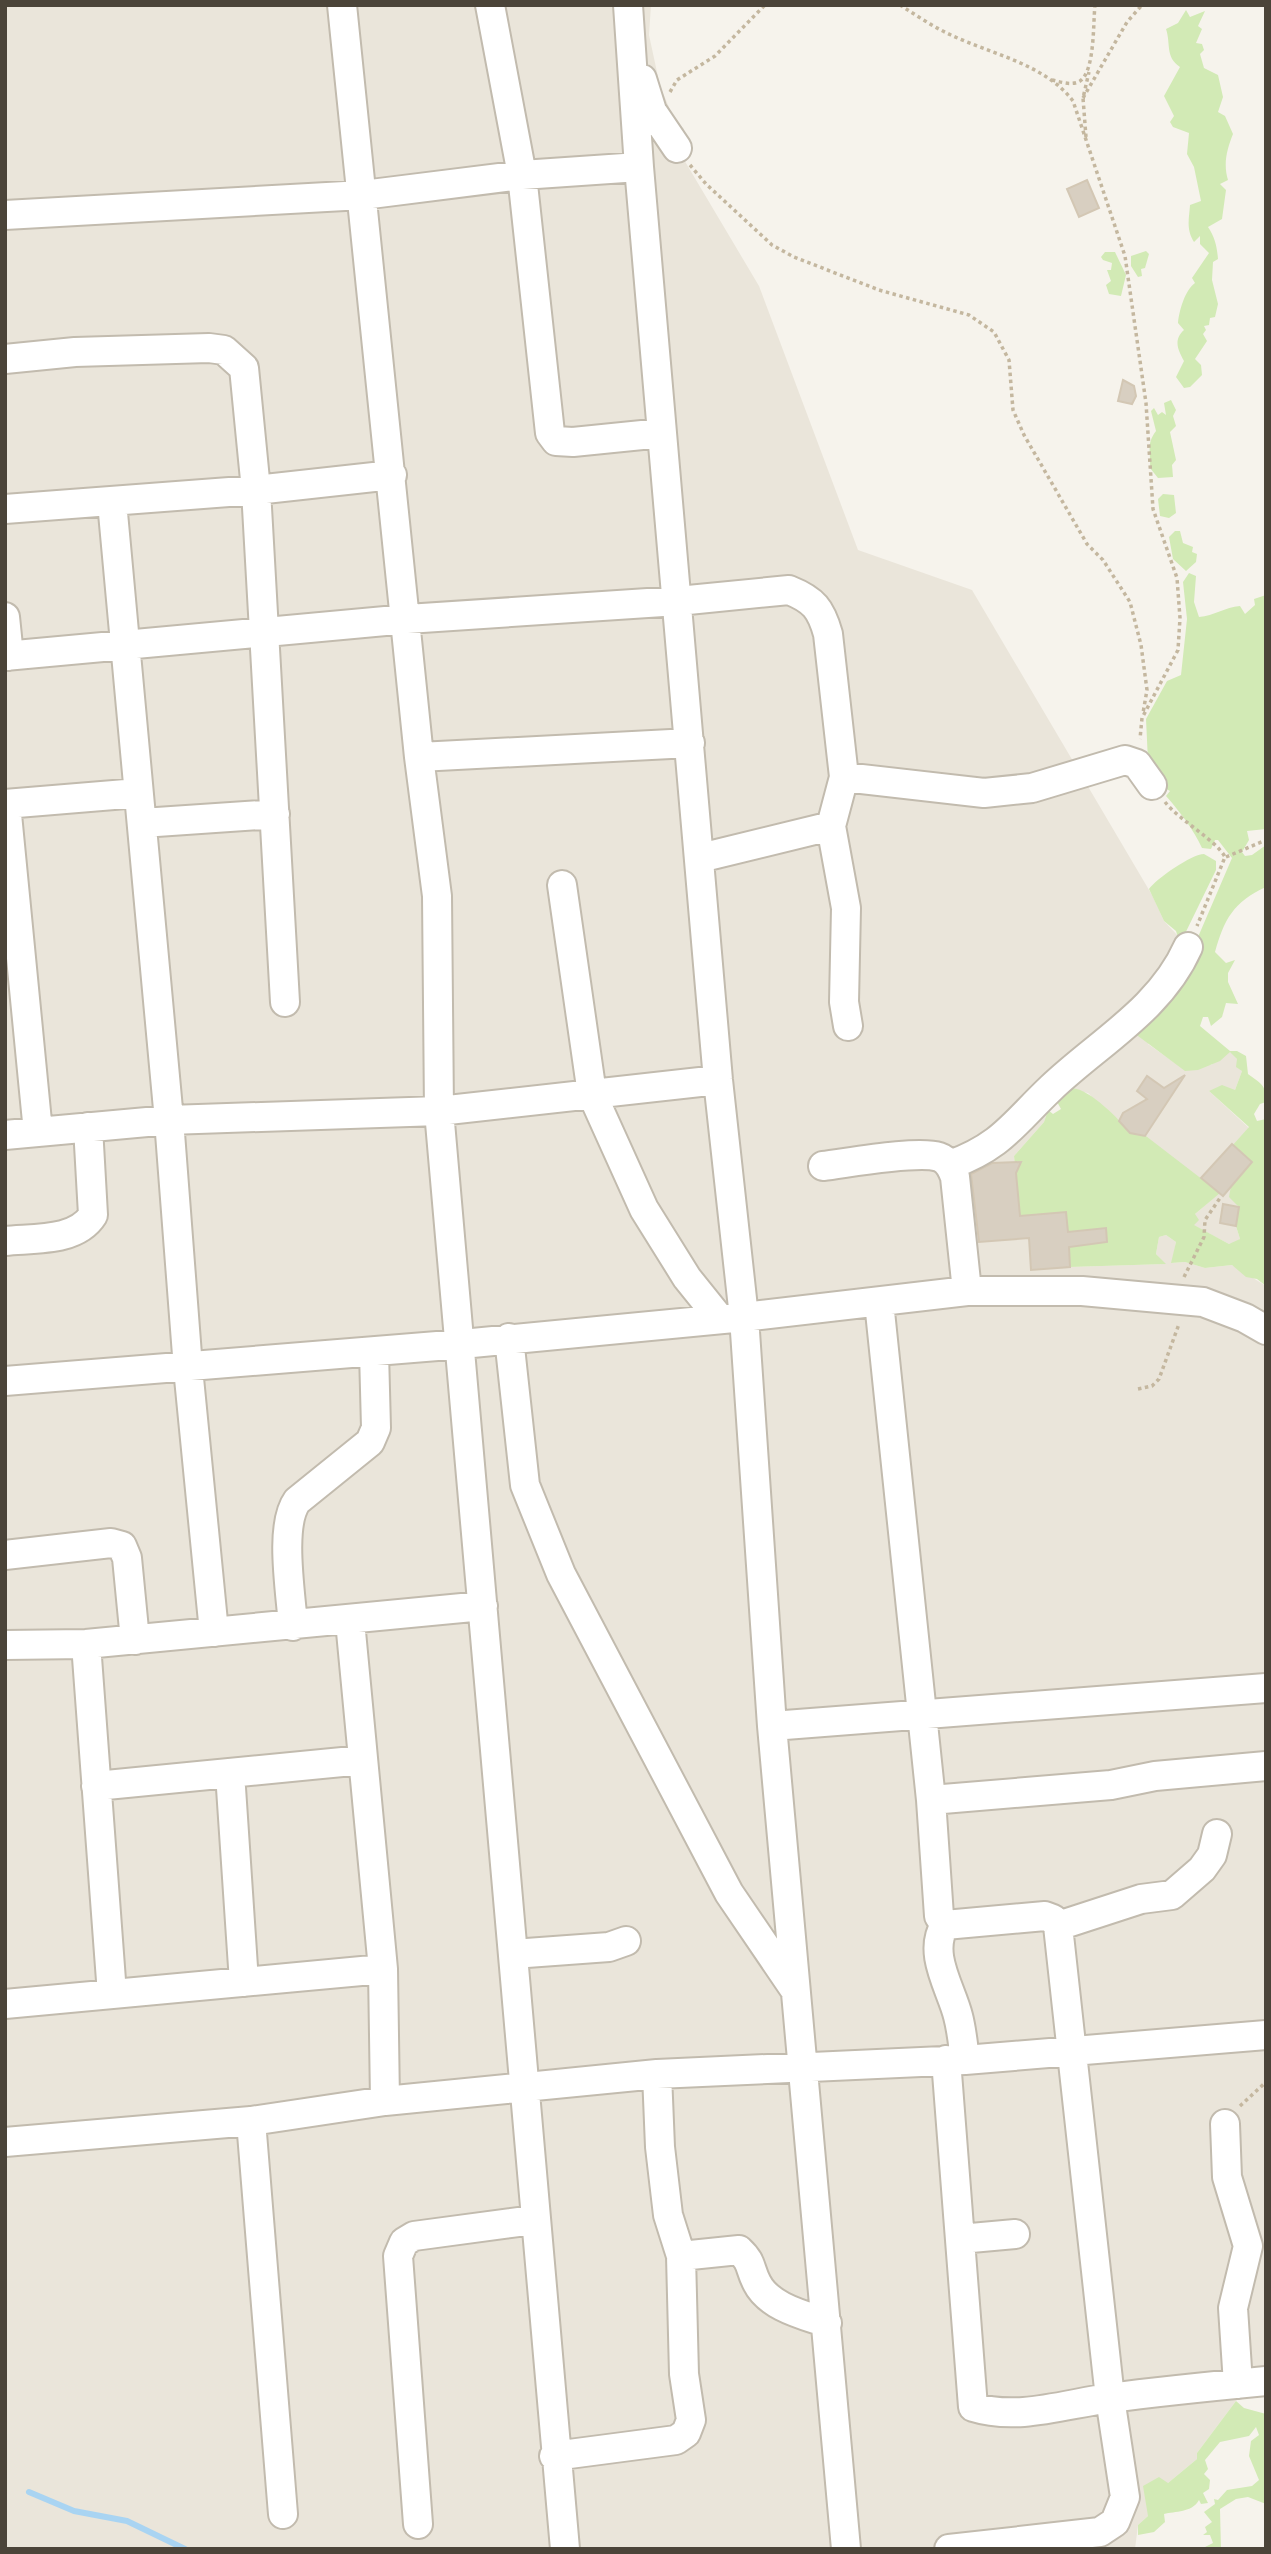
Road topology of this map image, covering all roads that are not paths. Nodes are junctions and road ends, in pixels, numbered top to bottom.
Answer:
1 (342, 5) edge
2 (490, 5) edge
3 (629, 19) edge
4 (677, 148) road end
5 (639, 167) junction
6 (522, 175) junction
7 (363, 195) junction
8 (5, 215) edge
9 (5, 359) edge
10 (663, 433) junction
11 (392, 475) junction
12 (256, 490) junction
13 (112, 502) junction
14 (5, 509) edge
15 (678, 601) junction
16 (5, 617) edge
17 (407, 619) junction
18 (265, 633) junction
19 (125, 645) junction
20 (7, 656) edge
21 (690, 743) junction
22 (419, 757) junction
23 (844, 777) junction
24 (1148, 778) road end
25 (138, 793) junction
26 (5, 804) edge
27 (275, 814) junction
28 (142, 823) junction
29 (831, 826) junction
30 (700, 858) junction
31 (562, 885) dead end
32 (1188, 947) road end
33 (285, 1002) dead end
34 (848, 1026) dead end
35 (718, 1080) junction
36 (592, 1094) junction
37 (439, 1111) junction
38 (169, 1120) junction
39 (88, 1127) junction
40 (38, 1132) junction
41 (5, 1135) edge
42 (950, 1165) junction
43 (823, 1166) dead end
44 (5, 1241) edge
45 (967, 1291) junction
46 (879, 1302) junction
47 (732, 1318) junction
48 (1266, 1330) edge
49 (509, 1338) junction
50 (462, 1344) junction
51 (374, 1352) junction
52 (188, 1368) junction
53 (5, 1381) edge
54 (5, 1555) edge
55 (483, 1606) junction
56 (350, 1620) junction
57 (293, 1626) junction
58 (214, 1632) junction
59 (135, 1640) junction
60 (86, 1644) junction
61 (5, 1645) edge
62 (1266, 1688) edge
63 (922, 1715) junction
64 (772, 1726) junction
65 (363, 1760) junction
66 (1266, 1766) edge
67 (230, 1773) junction
68 (96, 1786) junction
69 (931, 1800) junction
70 (1217, 1834) dead end
71 (945, 1925) junction
72 (1058, 1926) junction
73 (626, 1941) dead end
74 (513, 1954) junction
75 (383, 1969) junction
76 (244, 1982) junction
77 (797, 1993) junction
78 (112, 1994) junction
79 (5, 2004) edge
80 (1266, 2035) edge
81 (1070, 2049) junction
82 (956, 2060) junction
83 (804, 2066) junction
84 (657, 2074) junction
85 (526, 2087) junction
86 (385, 2101) junction
87 (251, 2120) junction
88 (1225, 2124) road end
89 (5, 2142) edge
90 (534, 2220) junction
91 (1015, 2234) dead end
92 (960, 2239) junction
93 (681, 2256) junction
94 (827, 2323) junction
95 (1252, 2382) edge
96 (1110, 2398) junction
97 (554, 2456) junction
98 (283, 2514) dead end
99 (418, 2524) dead end
100 (565, 2549) edge
101 (846, 2549) edge
102 (949, 2549) edge

1 - 7 street
2 - 6 street
3 - 4 street
3 - 5 street
5 - 6 street
5 - 10 street
6 - 7 street
6 - 10 street
7 - 8 street
7 - 11 street
9 - 12 street
10 - 15 street
11 - 12 street
11 - 17 street
12 - 13 street
12 - 18 street
13 - 14 street
13 - 19 street
15 - 17 street
15 - 21 street
15 - 23 street
16 - 20 street
17 - 18 street
17 - 22 street
18 - 19 street
18 - 27 street
19 - 20 street
19 - 25 street
21 - 22 street
21 - 30 street
22 - 37 street
23 - 24 street
23 - 29 street
25 - 26 street
25 - 28 street
26 - 40 street
27 - 28 street
27 - 33 street
28 - 38 street
29 - 30 street
29 - 34 street
30 - 35 street
31 - 36 street
32 - 42 street
35 - 36 street
35 - 47 street
36 - 37 street
36 - 47 street
37 - 38 street
37 - 50 street
38 - 39 street
38 - 52 street
39 - 40 street
39 - 44 street
40 - 41 street
42 - 43 street
42 - 45 street
45 - 46 street
45 - 48 street
46 - 47 street
46 - 63 street
47 - 49 street
47 - 64 street
49 - 50 street
49 - 77 street
50 - 51 street
50 - 55 street
51 - 52 street
51 - 57 street
52 - 53 street
52 - 58 street
54 - 59 street
55 - 56 street
55 - 74 street
56 - 57 street
56 - 65 street
57 - 58 street
58 - 59 street
59 - 60 street
60 - 61 street
60 - 68 street
62 - 63 street
63 - 64 street
63 - 69 street
64 - 77 street
65 - 67 street
65 - 75 street
66 - 69 street
67 - 68 street
67 - 76 street
68 - 78 street
69 - 71 street
70 - 72 street
71 - 72 street
71 - 82 street
72 - 81 street
73 - 74 street
74 - 85 street
75 - 76 street
75 - 86 street
76 - 78 street
77 - 83 street
78 - 79 street
80 - 81 street
81 - 82 street
81 - 96 street
82 - 83 street
82 - 92 street
83 - 84 street
83 - 94 street
84 - 85 street
84 - 93 street
85 - 86 street
85 - 90 street
86 - 87 street
87 - 89 street
87 - 98 street
88 - 95 street
90 - 97 street
90 - 99 street
91 - 92 street
92 - 96 street
93 - 94 street
93 - 97 street
94 - 101 street
95 - 96 street
96 - 102 street
97 - 100 street

